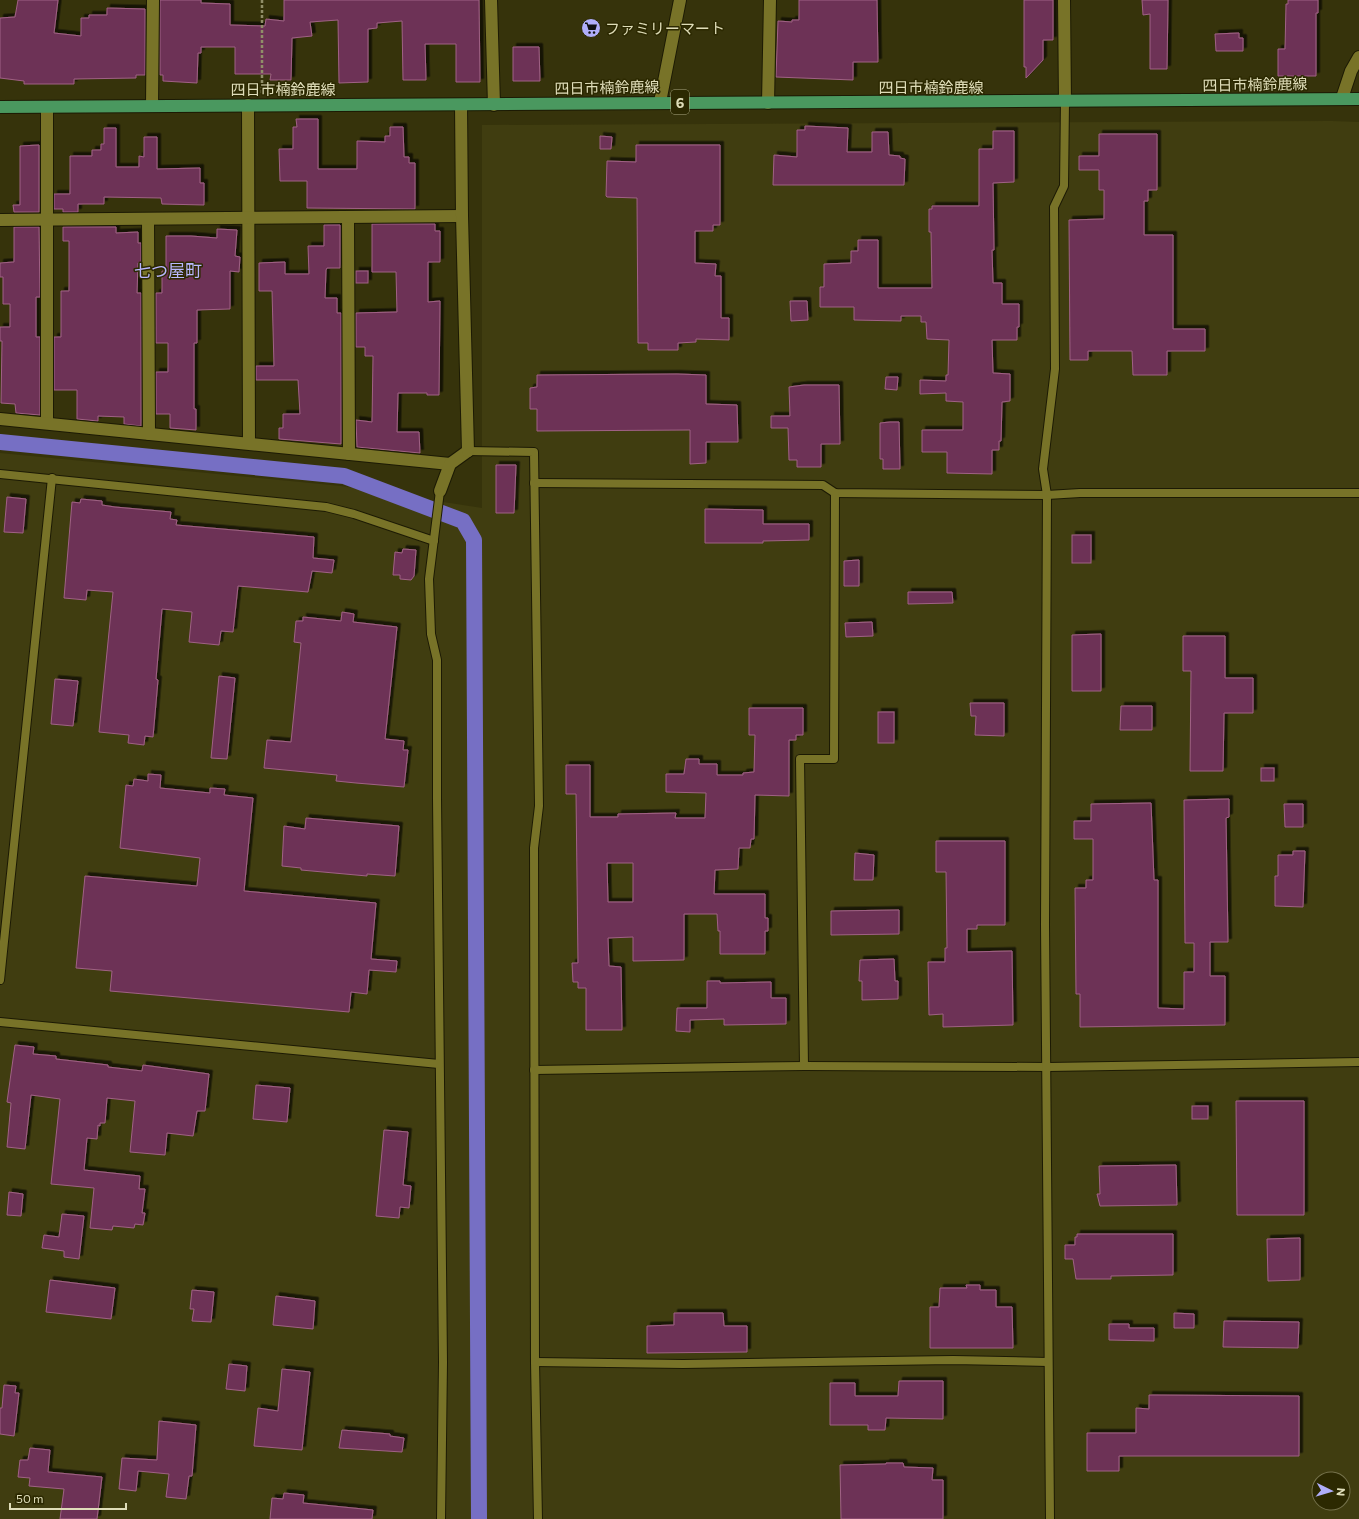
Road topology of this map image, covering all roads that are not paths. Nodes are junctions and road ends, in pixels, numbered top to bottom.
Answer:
1 (153, 0) edge
2 (492, 0) edge
3 (680, 0) edge
4 (770, 0) edge
5 (1064, 0) edge
6 (1359, 57) edge
7 (1342, 98) junction
8 (1359, 99) edge
9 (660, 102) junction
10 (1065, 102) junction
11 (768, 103) junction
12 (461, 105) junction
13 (494, 105) junction
14 (152, 106) junction
15 (248, 106) junction
16 (0, 107) edge
17 (47, 107) junction
18 (462, 216) junction
19 (348, 217) junction
20 (248, 218) junction
21 (148, 219) junction
22 (0, 220) edge
23 (48, 220) junction
24 (0, 419) edge
25 (48, 423) junction
26 (149, 434) junction
27 (249, 443) junction
28 (468, 451) junction
29 (349, 454) junction
30 (450, 464) junction
31 (0, 474) edge
32 (52, 478) junction
33 (534, 483) junction
34 (440, 490) joint
35 (835, 493) junction
36 (1359, 493) edge
37 (1047, 495) junction
38 (434, 541) junction
39 (0, 980) edge
40 (0, 1022) edge
41 (1359, 1062) edge
42 (439, 1064) junction
43 (804, 1066) junction
44 (1048, 1067) junction
45 (534, 1070) junction
46 (535, 1362) junction
47 (1048, 1362) junction
48 (441, 1519) edge
49 (538, 1519) edge
50 (1050, 1519) edge

1 - 14 street
2 - 13 street
3 - 9 street
4 - 11 street
5 - 10 street
6 - 7 street
7 - 8 main road, 四日市楠鈴鹿線 / 6
7 - 10 main road, 四日市楠鈴鹿線 / 6
9 - 11 main road, 四日市楠鈴鹿線 / 6
9 - 13 main road, 四日市楠鈴鹿線 / 6
10 - 11 main road, 四日市楠鈴鹿線 / 6
10 - 37 lane
12 - 13 main road, 四日市楠鈴鹿線 / 6
12 - 15 main road, 四日市楠鈴鹿線 / 6
12 - 18 street
14 - 15 main road, 四日市楠鈴鹿線 / 6
14 - 17 main road, 四日市楠鈴鹿線 / 6
15 - 20 street
16 - 17 main road, 四日市楠鈴鹿線 / 6
17 - 23 street
18 - 19 street
18 - 28 street
19 - 20 street
19 - 29 street
20 - 21 street
20 - 27 street
21 - 23 street
21 - 26 street
22 - 23 street
23 - 25 street
24 - 25 street
25 - 26 street
26 - 27 street
27 - 29 street
28 - 30 street
28 - 33 lane
29 - 30 street
30 - 34 street
31 - 32 lane
32 - 38 lane
32 - 39 lane
33 - 35 lane
33 - 45 lane
34 - 38 lane
35 - 37 lane
35 - 43 lane
36 - 37 lane
37 - 44 lane
38 - 42 lane
40 - 42 lane
41 - 44 lane
42 - 48 lane
43 - 44 lane
43 - 45 lane
44 - 47 lane
45 - 46 lane
46 - 47 lane
46 - 49 lane
47 - 50 lane

